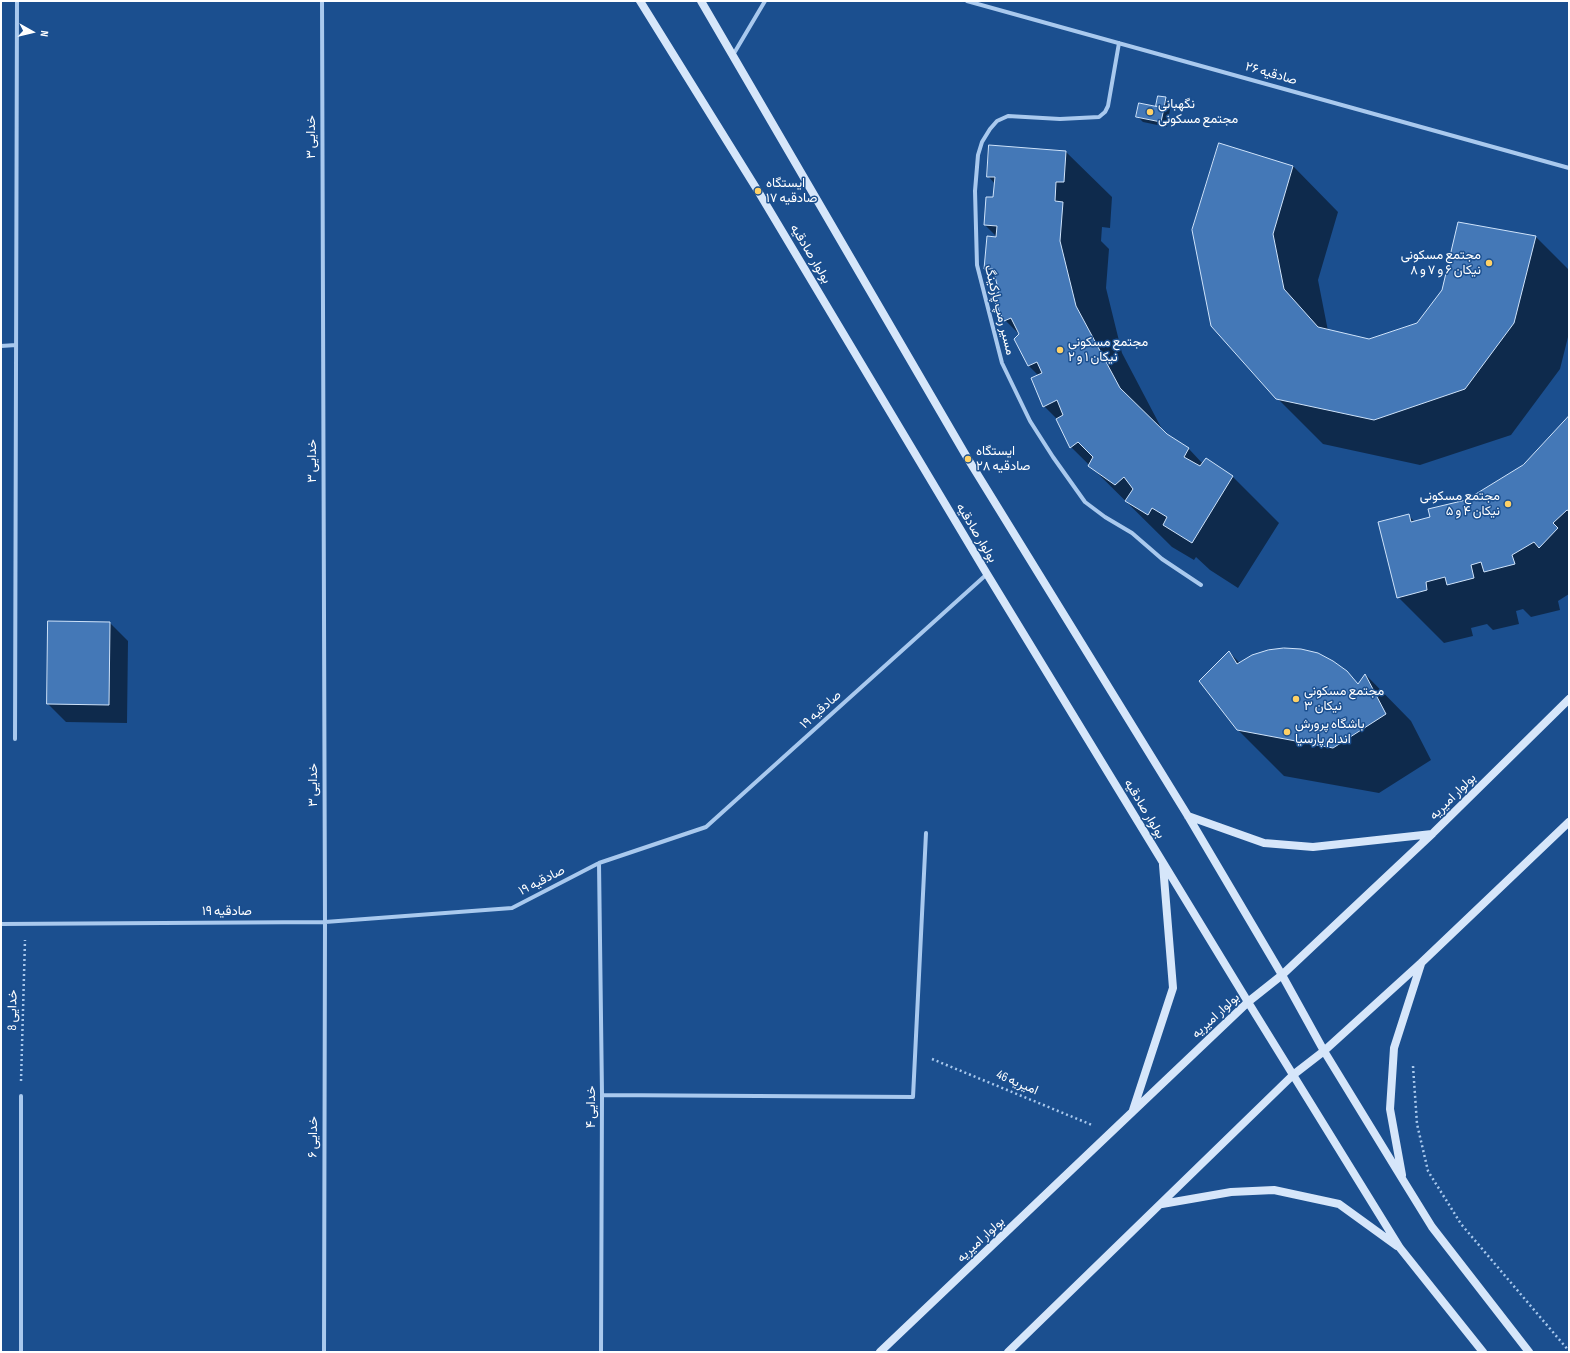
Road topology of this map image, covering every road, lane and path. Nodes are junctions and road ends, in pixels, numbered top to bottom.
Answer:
1 (17, 1) edge
2 (322, 1) edge
3 (640, 1) edge
4 (701, 1) edge
5 (766, 1) edge
6 (967, 1) edge
7 (1119, 43) junction
8 (733, 55) junction
9 (1569, 168) edge
10 (16, 345) junction
11 (1, 346) edge
12 (987, 574) junction
13 (1201, 584) dead end
14 (1569, 699) edge
15 (15, 739) dead end
16 (1188, 816) junction
17 (1569, 822) edge
18 (926, 833) dead end
19 (1432, 834) junction
20 (1163, 862) junction
21 (599, 863) junction
22 (325, 922) junction
23 (1, 924) edge
24 (25, 924) junction
25 (1421, 963) junction
26 (1282, 975) junction
27 (1248, 1002) junction
28 (1324, 1051) junction
29 (915, 1052) junction
30 (1413, 1063) dead end
31 (1293, 1075) junction
32 (602, 1095) junction
33 (21, 1096) joint
34 (1133, 1112) junction
35 (1111, 1133) junction
36 (1403, 1180) junction
37 (1162, 1204) junction
38 (1400, 1248) junction
39 (1569, 1351) edge
40 (21, 1352) edge
41 (324, 1352) edge
42 (601, 1352) edge
43 (880, 1352) edge
44 (1008, 1352) edge
45 (1483, 1352) edge
46 (1529, 1352) edge

1 - 10 street
2 - 22 street, خدایی ۳
3 - 12 main road, بولوار صادقیه
4 - 8 main road
5 - 8 street
6 - 7 street, صادقیه ۲۶
7 - 9 street, صادقیه ۲۶
7 - 13 street, مسیر رمپ پارکینگ
8 - 16 main road
10 - 11 street
10 - 15 street
12 - 20 main road, بولوار صادقیه
12 - 21 street, صادقیه ۱۹
14 - 19 main road, بولوار امیریه
16 - 19 main road
16 - 26 main road
17 - 25 main road
18 - 29 street
19 - 26 main road, بولوار امیریه
20 - 27 main road, بولوار صادقیه
20 - 34 main road
21 - 22 street, صادقیه ۱۹
21 - 32 street, خدایی ۴
22 - 24 street, صادقیه ۱۹
22 - 41 street, خدایی ۶
23 - 24 street, صادقیه ۱۹
24 - 33 path, خدایی 8
25 - 28 main road
25 - 36 main road
26 - 27 main road, بولوار امیریه
26 - 28 main road
27 - 31 main road, بولوار صادقیه
27 - 34 main road, بولوار امیریه
28 - 31 main road
28 - 36 main road
29 - 32 street
29 - 35 path, امیریه 46
30 - 39 path
31 - 37 main road
31 - 38 main road, بولوار صادقیه
32 - 42 street, خدایی ۴
33 - 40 street
34 - 35 main road, بولوار امیریه
35 - 43 main road, بولوار امیریه
36 - 46 main road
37 - 38 main road
37 - 44 main road
38 - 45 main road

